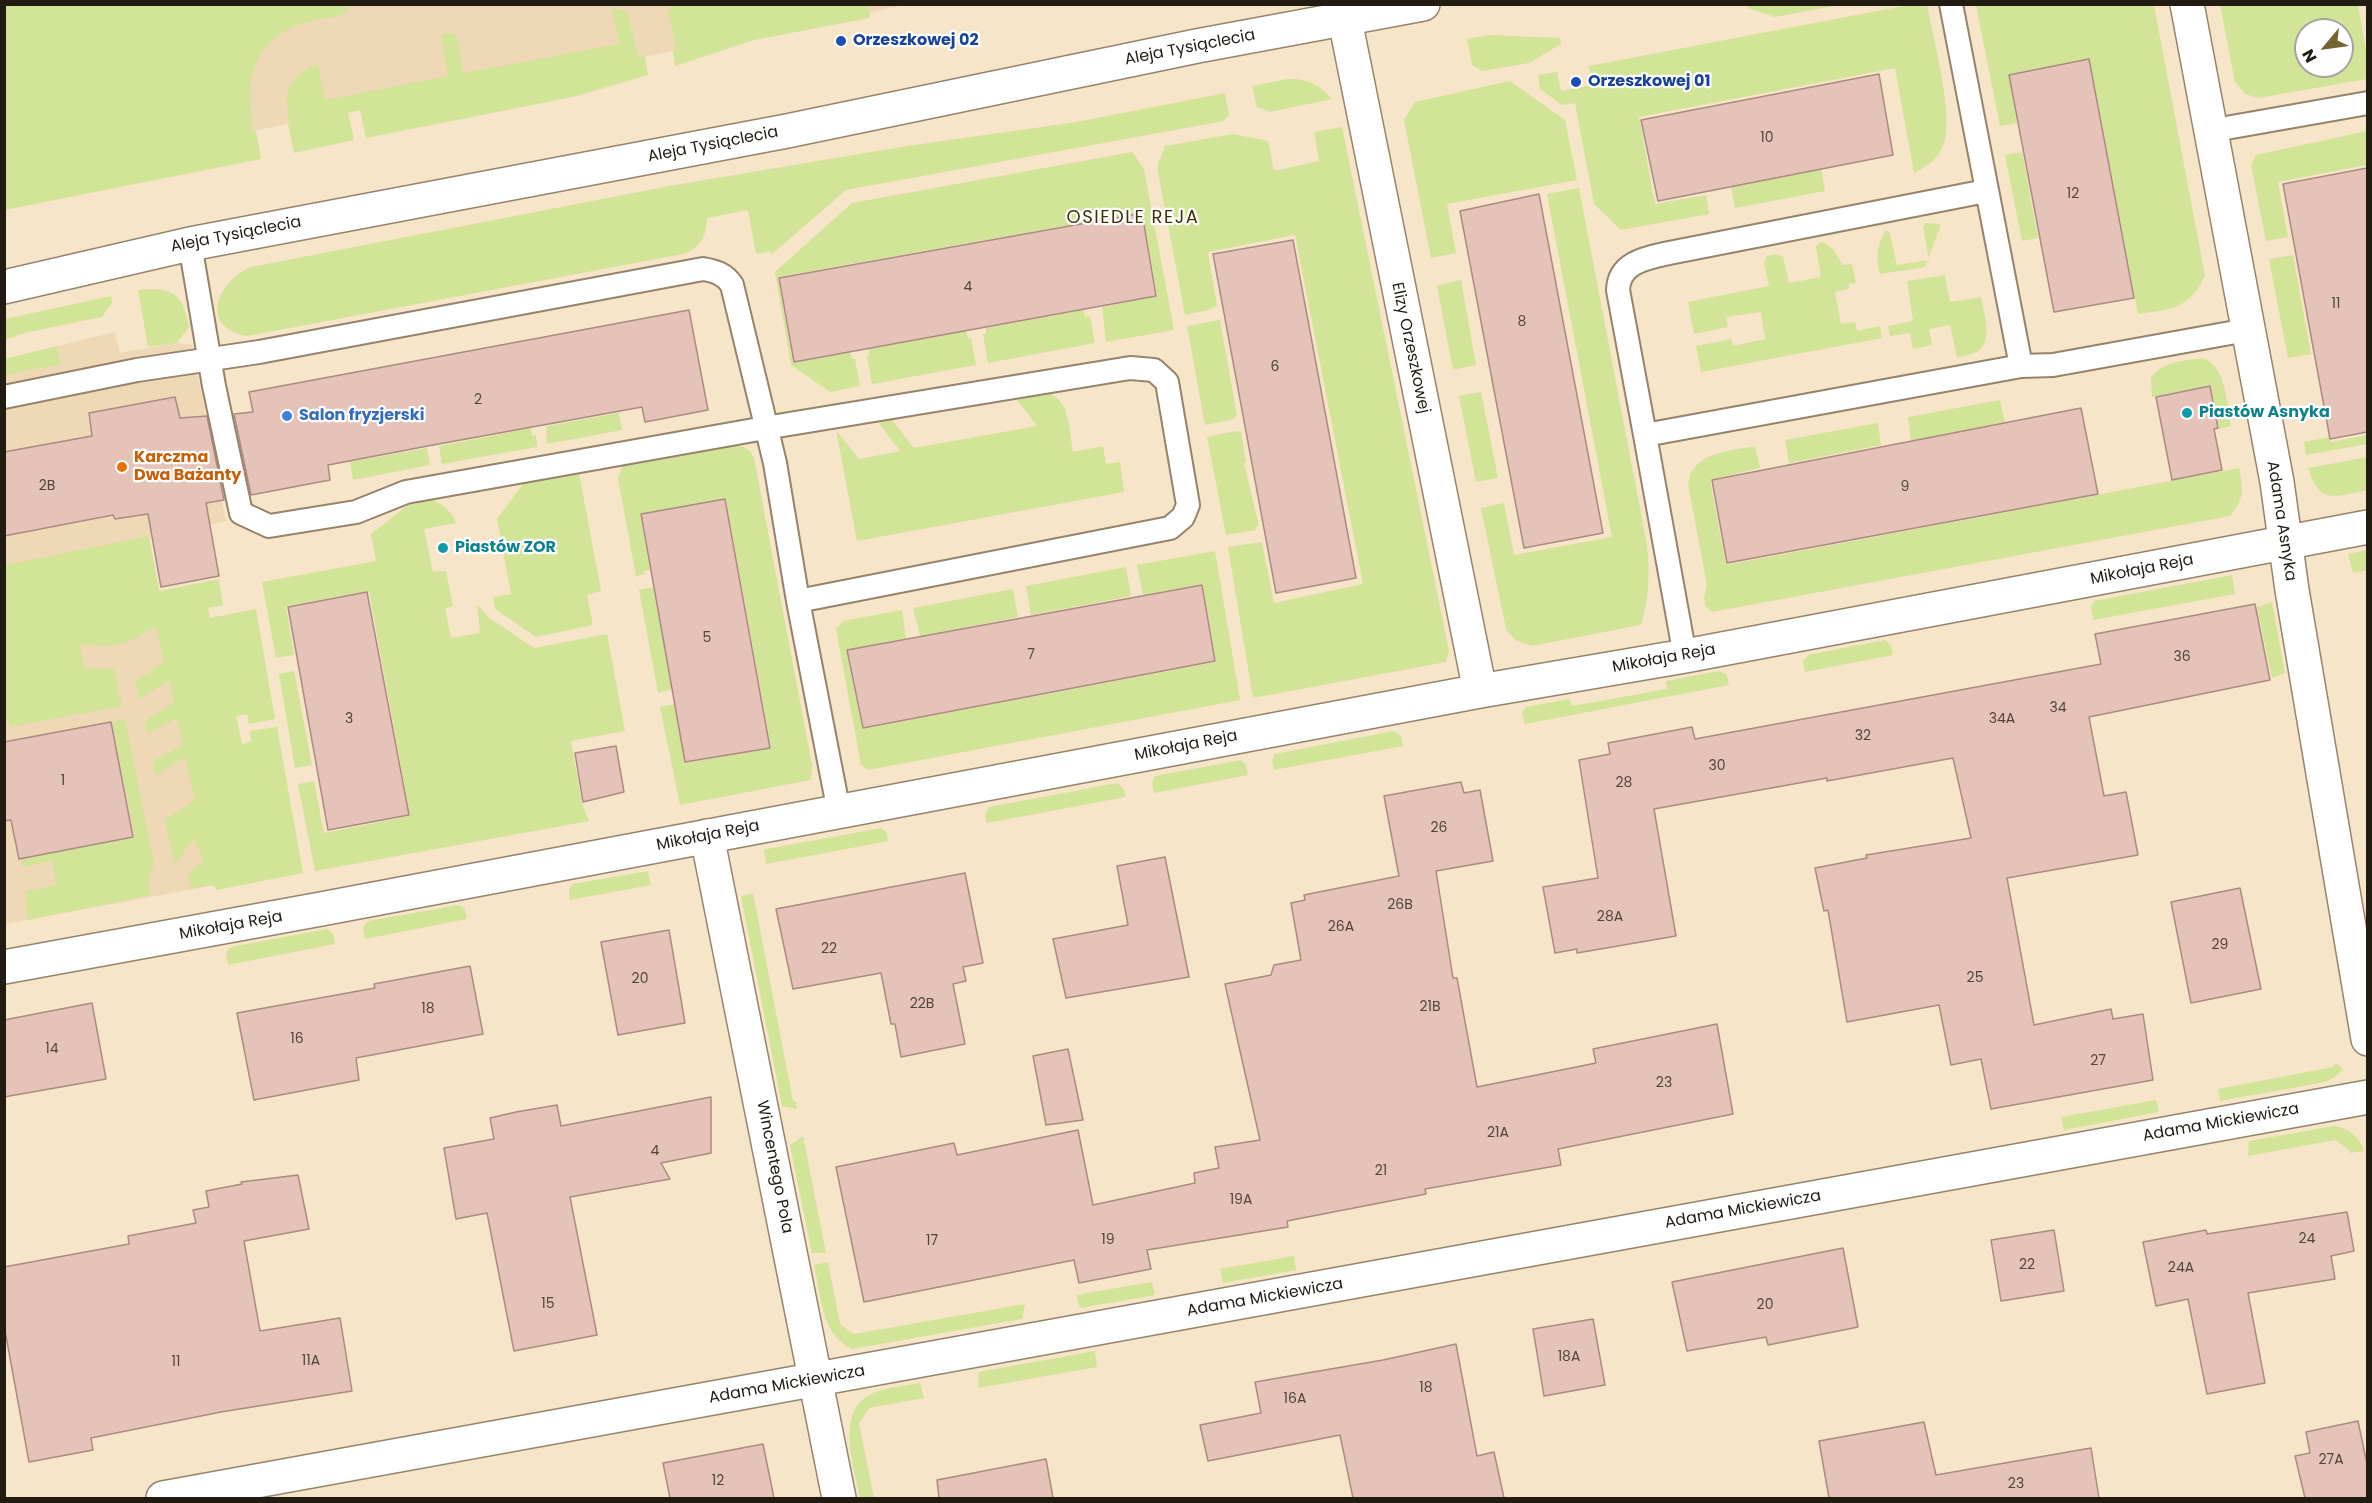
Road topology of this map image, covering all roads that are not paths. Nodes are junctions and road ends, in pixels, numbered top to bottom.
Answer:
1 (1423, 4) edge
2 (1951, 4) edge
3 (2187, 4) edge
4 (1343, 12) edge
5 (2367, 103) edge
6 (2209, 131) junction
7 (1986, 190) junction
8 (190, 244) junction
9 (4, 287) edge
10 (2247, 330) junction
11 (210, 359) junction
12 (2021, 366) junction
13 (4, 398) edge
14 (765, 428) junction
15 (1645, 435) junction
16 (2367, 527) edge
17 (2287, 542) junction
18 (798, 601) junction
19 (1685, 656) junction
20 (1480, 691) junction
21 (838, 812) junction
22 (706, 836) junction
23 (4, 967) edge
24 (2367, 1039) edge
25 (2367, 1097) edge
26 (817, 1379) junction
27 (163, 1498) edge
28 (839, 1498) edge

1 - 4 street, Aleja Tysiąclecia
2 - 7 lane
3 - 6 street, Adama Asnyka
4 - 8 street, Aleja Tysiąclecia
4 - 20 street, Elizy Orzeszkowej
5 - 6 lane
6 - 10 street, Adama Asnyka
7 - 12 lane
7 - 15 lane
8 - 9 street, Aleja Tysiąclecia
8 - 11 lane
10 - 12 lane
10 - 17 street, Adama Asnyka
11 - 13 lane
11 - 14 lane
11 - 14 lane
12 - 15 lane
14 - 18 lane
14 - 18 lane
15 - 19 lane
16 - 17 street, Mikołaja Reja
17 - 19 street, Mikołaja Reja
17 - 24 street, Adama Asnyka
18 - 21 lane
19 - 20 street, Mikołaja Reja
20 - 21 street, Mikołaja Reja
21 - 22 street, Mikołaja Reja
22 - 23 street, Mikołaja Reja
22 - 26 street, Wincentego Pola
25 - 26 street, Adama Mickiewicza
26 - 27 street, Adama Mickiewicza
26 - 28 street, Wincentego Pola

